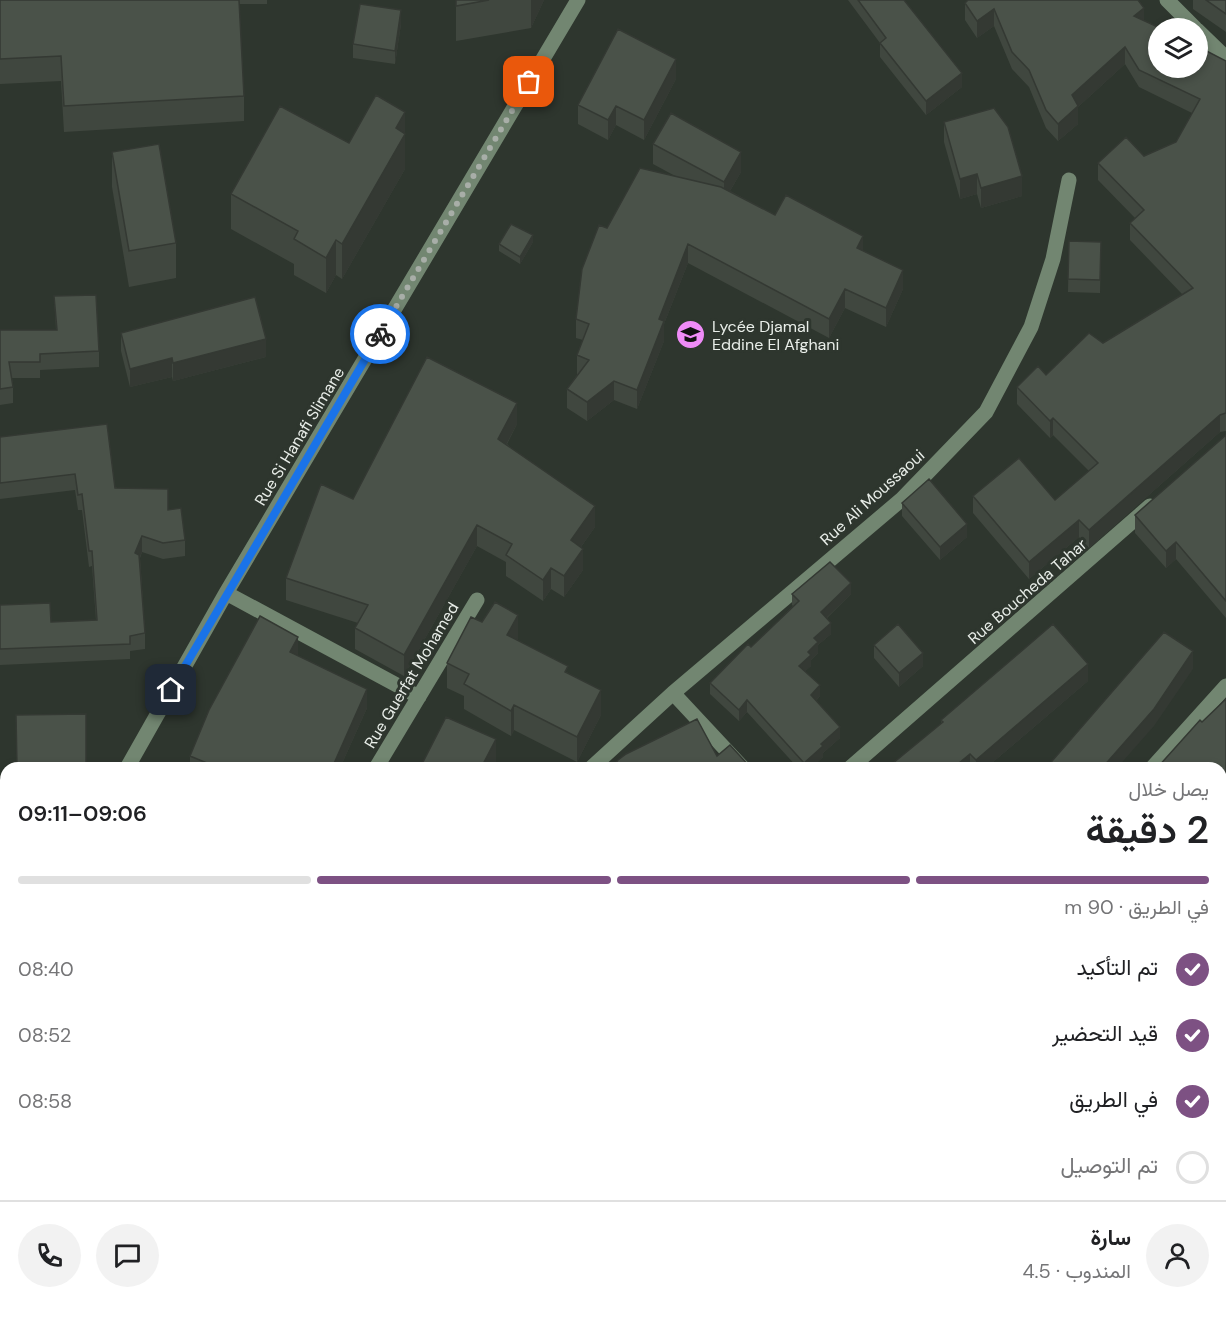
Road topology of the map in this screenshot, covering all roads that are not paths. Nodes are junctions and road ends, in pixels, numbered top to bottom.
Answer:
1 (578, 0) edge
2 (1172, 2) edge
3 (1186, 18) edge
4 (1208, 41) edge
5 (1226, 58) edge
6 (1069, 180) dead end
7 (1165, 493) edge
8 (226, 593) junction
9 (477, 600) dead end
10 (1226, 686) edge
11 (673, 693) junction
12 (418, 697) junction
13 (129, 762) edge
14 (380, 762) edge
15 (598, 762) edge
16 (736, 762) edge
17 (857, 762) edge
18 (1157, 762) edge

1 - 8 street, Rue Si Hanafi Slimane
2 - 3 street
4 - 5 street
6 - 11 street, Rue Ali Moussaoui
7 - 17 street, Rue Boucheda Tahar
8 - 12 street
8 - 13 street, Rue Si Hanafi Slimane
9 - 12 street, Rue Guerfat Mohamed
10 - 18 street
11 - 15 street, Rue Ali Moussaoui
11 - 16 street
12 - 14 street, Rue Guerfat Mohamed

